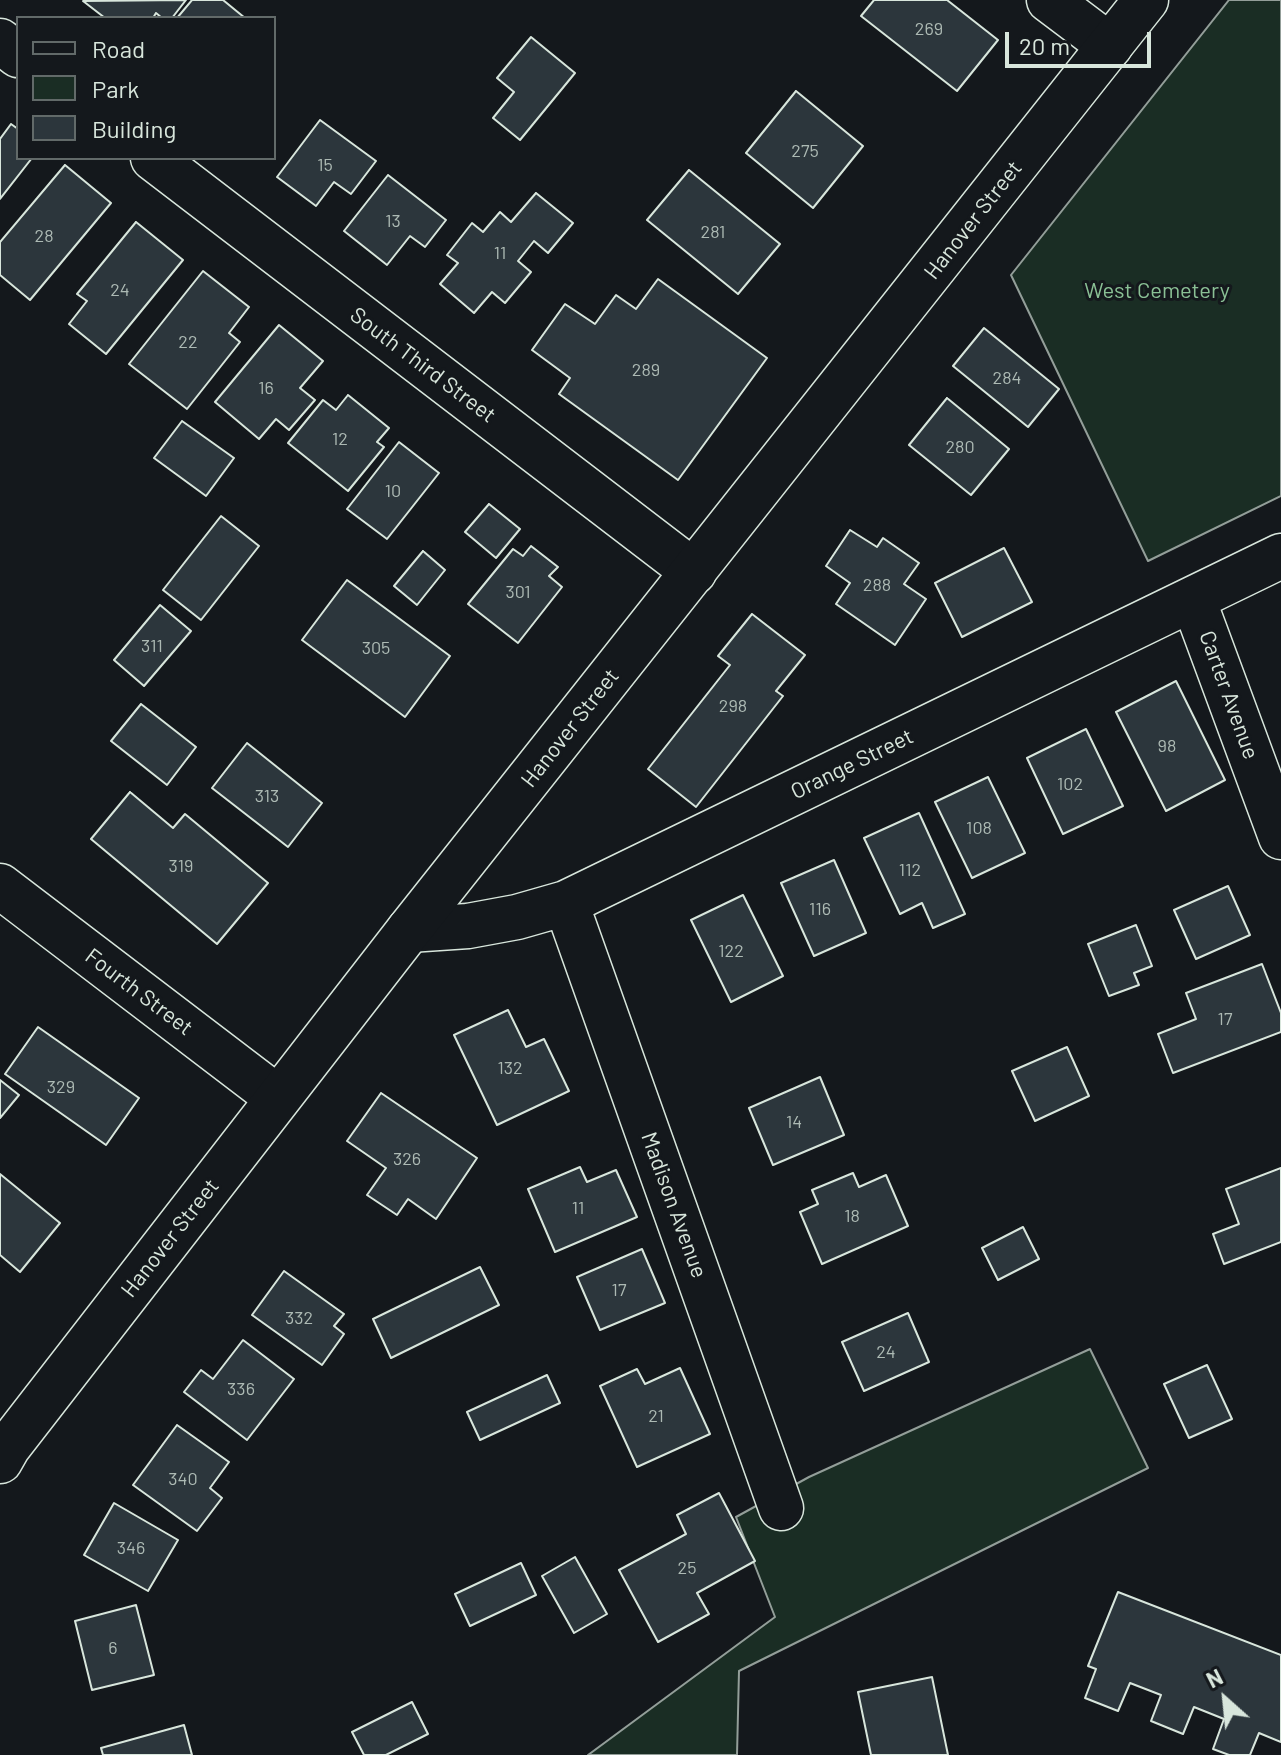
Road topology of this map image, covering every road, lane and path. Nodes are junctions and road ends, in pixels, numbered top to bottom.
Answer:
1 (1049, 0) edge
2 (1146, 0) edge
3 (0, 41) edge
4 (1110, 46) junction
5 (16, 53) edge
6 (156, 160) edge
7 (1281, 556) edge
8 (694, 572) junction
9 (1193, 599) junction
10 (1281, 837) edge
11 (0, 886) edge
12 (566, 903) junction
13 (409, 930) junction
14 (278, 1098) junction
15 (0, 1461) edge
16 (781, 1508) dead end

1 - 4 street
2 - 4 street, Hanover Street
3 - 5 street
4 - 8 street, Hanover Street
6 - 8 street, South Third Street
7 - 9 street, Orange Street
8 - 13 street, Hanover Street
9 - 10 street, Carter Avenue
9 - 12 street, Orange Street
11 - 14 street, Fourth Street
12 - 13 street, Orange Street
12 - 16 street, Madison Avenue
13 - 14 street, Hanover Street
14 - 15 street, Hanover Street

